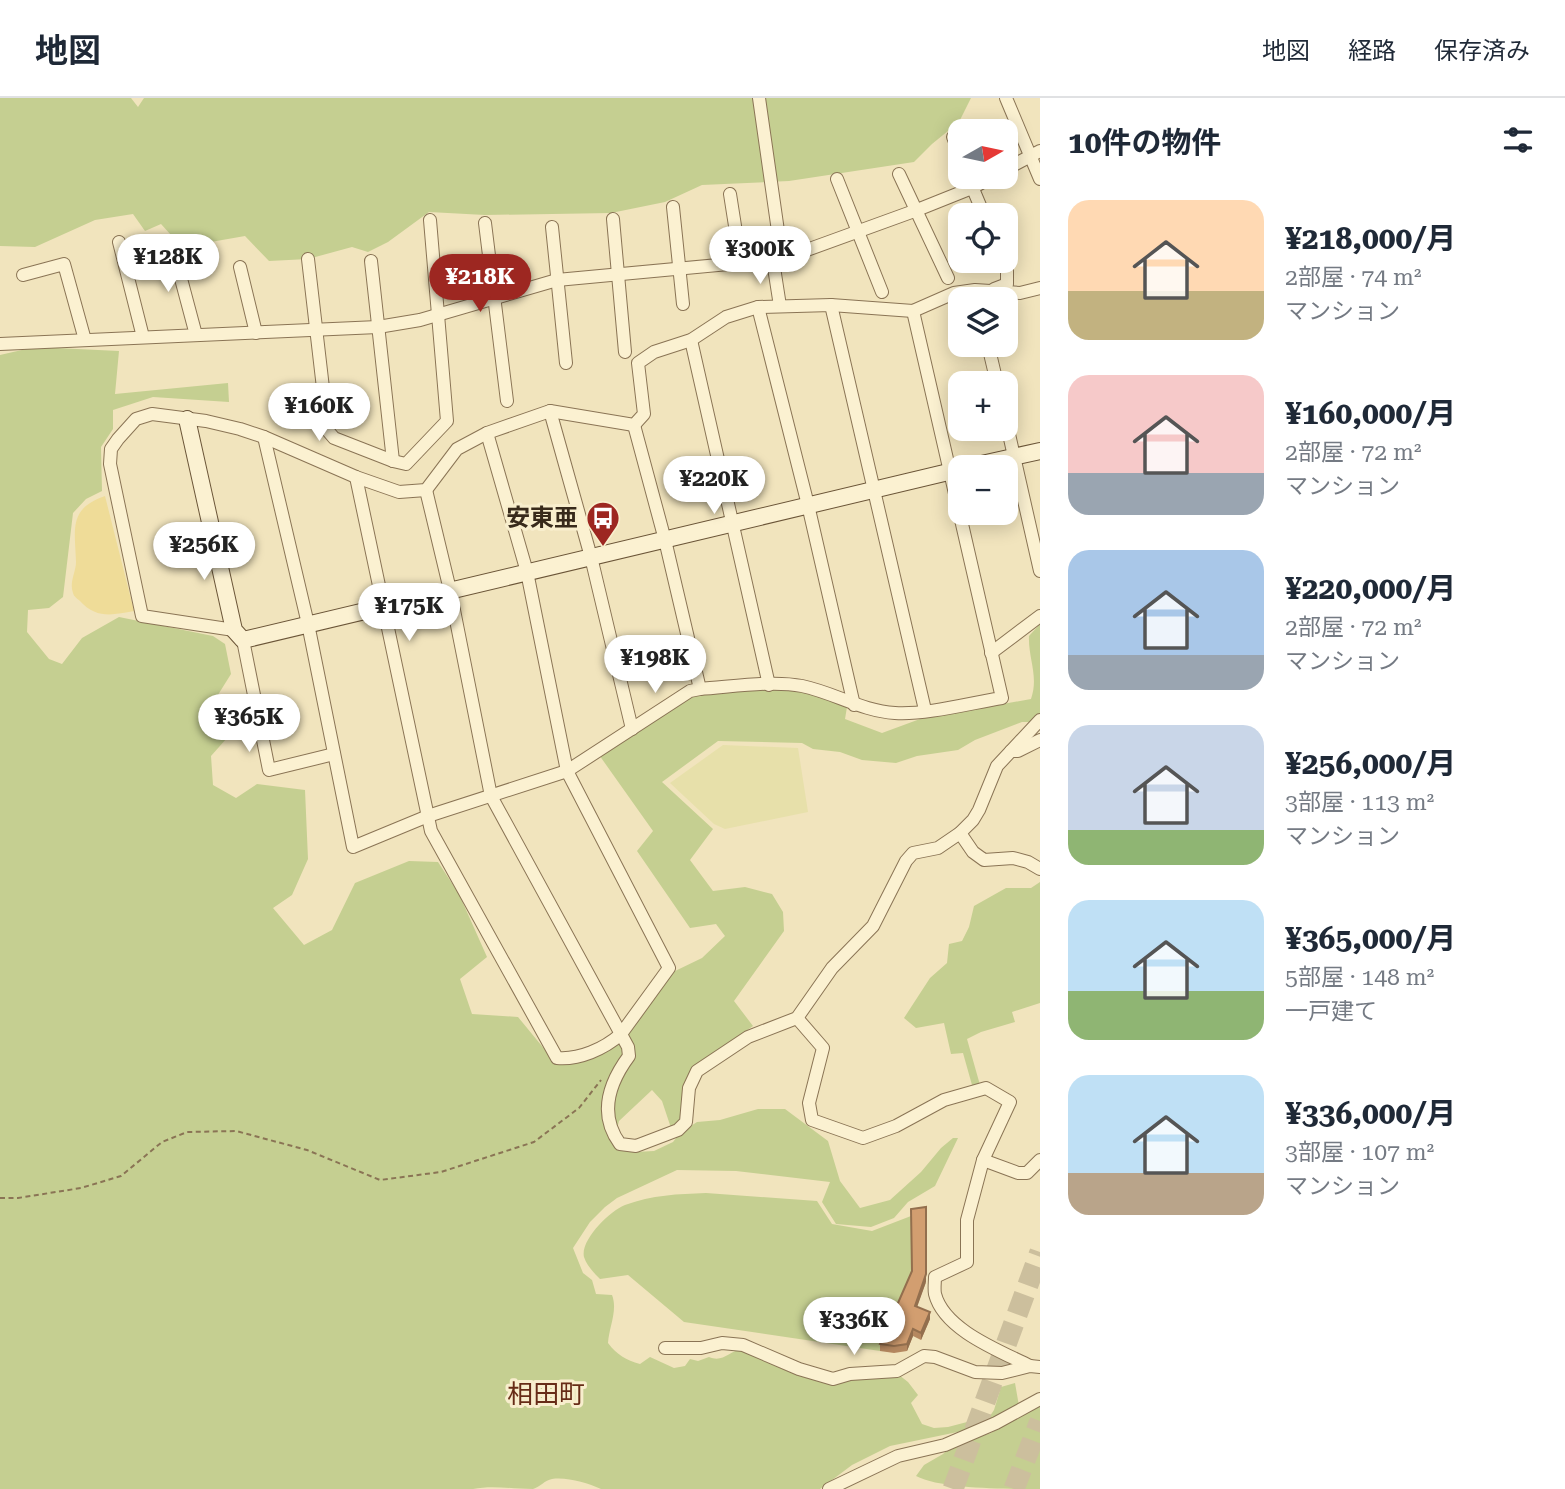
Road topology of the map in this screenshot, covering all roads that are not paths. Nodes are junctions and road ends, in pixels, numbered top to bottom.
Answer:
1 (759, 98) edge
2 (1006, 98) edge
3 (1035, 153) edge
4 (1018, 162) edge
5 (899, 174) dead end
6 (837, 179) dead end
7 (1040, 179) edge
8 (957, 189) edge
9 (730, 194) dead end
10 (673, 207) dead end
11 (917, 210) junction
12 (613, 219) dead end
13 (430, 220) dead end
14 (485, 223) dead end
15 (552, 227) dead end
16 (858, 233) junction
17 (119, 242) dead end
18 (172, 245) dead end
19 (308, 259) dead end
20 (778, 260) junction
21 (371, 261) dead end
22 (741, 264) junction
23 (240, 267) dead end
24 (680, 269) junction
25 (1007, 273) edge
26 (23, 275) dead end
27 (618, 276) junction
28 (948, 278) dead end
29 (557, 281) junction
30 (999, 287) edge
31 (1040, 288) edge
32 (882, 292) dead end
33 (1018, 293) edge
34 (948, 295) edge
35 (495, 298) junction
36 (683, 304) dead end
37 (831, 305) junction
38 (780, 306) junction
39 (758, 307) junction
40 (913, 311) junction
41 (438, 315) junction
42 (378, 327) junction
43 (317, 330) junction
44 (256, 332) junction
45 (196, 335) junction
46 (143, 337) junction
47 (85, 340) junction
48 (691, 340) junction
49 (0, 344) edge
50 (625, 352) dead end
51 (566, 363) dead end
52 (506, 401) dead end
53 (550, 411) junction
54 (187, 419) junction
55 (634, 425) junction
56 (487, 433) junction
57 (264, 437) junction
58 (1040, 450) edge
59 (951, 455) edge
60 (1018, 455) edge
61 (393, 461) junction
62 (1018, 470) edge
63 (948, 472) edge
64 (355, 477) junction
65 (426, 491) junction
66 (874, 491) junction
67 (808, 505) junction
68 (733, 524) junction
69 (966, 525) edge
70 (665, 540) junction
71 (591, 557) junction
72 (1040, 571) edge
73 (527, 572) junction
74 (450, 590) junction
75 (384, 606) junction
76 (1040, 617) edge
77 (308, 624) junction
78 (238, 635) junction
79 (991, 653) junction
80 (769, 685) junction
81 (700, 689) junction
82 (854, 705) junction
83 (925, 710) junction
84 (1040, 720) edge
85 (632, 729) junction
86 (1040, 740) edge
87 (1009, 751) junction
88 (334, 754) junction
89 (566, 771) junction
90 (491, 796) junction
91 (428, 816) junction
92 (960, 833) junction
93 (1040, 869) edge
94 (797, 1018) junction
95 (621, 1034) junction
96 (983, 1160) junction
97 (1040, 1160) edge
98 (665, 1348) dead end
99 (1035, 1366) edge
100 (1040, 1399) edge
101 (829, 1489) edge

1 - 20 street
2 - 3 street
3 - 4 street
3 - 7 street
5 - 11 street
6 - 16 street
8 - 11 street
9 - 22 street
10 - 24 street
11 - 16 street
11 - 28 street
12 - 27 street
13 - 41 street
14 - 35 street
15 - 29 street
16 - 20 street
16 - 32 street
17 - 46 street
18 - 45 street
19 - 43 street
20 - 22 street
20 - 38 street
21 - 42 street
22 - 24 street
23 - 44 street
24 - 27 street
24 - 36 street
25 - 30 street
26 - 47 street
27 - 29 street
27 - 50 street
29 - 35 street
29 - 51 street
31 - 33 street
34 - 40 street
35 - 41 street
35 - 52 street
37 - 38 street
37 - 40 street
37 - 66 street
38 - 39 street
39 - 48 street
39 - 67 street
40 - 59 street
41 - 42 street
41 - 61 street
42 - 43 street
42 - 61 street
43 - 44 street
43 - 61 street
44 - 45 street
45 - 46 street
46 - 47 street
47 - 49 street
48 - 55 street
48 - 68 street
53 - 55 street
53 - 56 street
53 - 71 street
54 - 57 street
54 - 78 street
54 - 78 street
55 - 70 street
56 - 65 street
56 - 73 street
57 - 64 street
57 - 77 street
58 - 60 street
62 - 72 street
63 - 66 street
64 - 65 street
64 - 75 street
65 - 74 street
66 - 67 street
66 - 83 street
67 - 68 street
67 - 82 street
68 - 70 street
68 - 80 street
69 - 79 street
70 - 71 street
70 - 81 street
71 - 73 street
71 - 85 street
73 - 74 street
73 - 89 street
74 - 75 street
74 - 90 street
75 - 77 street
75 - 91 street
76 - 79 street
77 - 78 street
77 - 88 street
78 - 88 street
79 - 83 street
80 - 81 street
80 - 82 street
81 - 85 street
82 - 83 street
84 - 87 street
85 - 89 street
86 - 87 street
87 - 92 street
88 - 91 street
89 - 90 street
89 - 95 street
90 - 91 street
90 - 95 street
91 - 95 street
92 - 93 street
92 - 94 street
94 - 95 street
94 - 96 street
96 - 97 street
96 - 99 street
98 - 99 street
100 - 101 street

